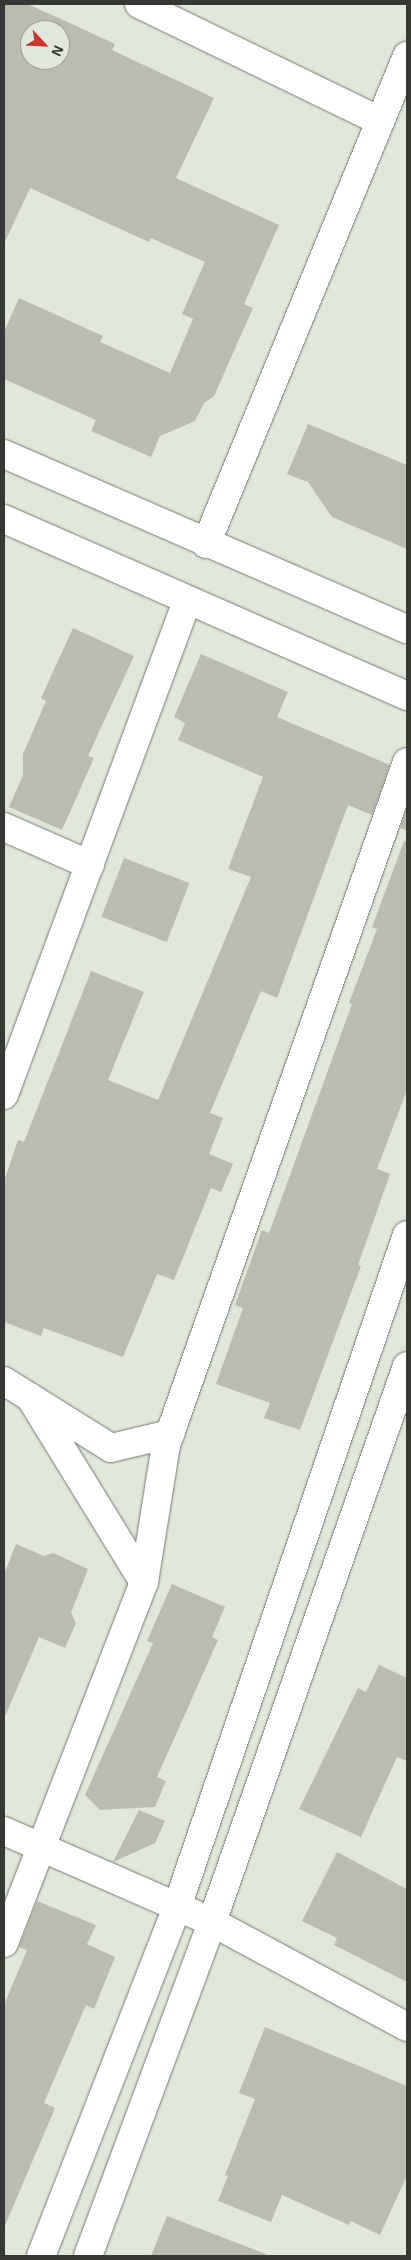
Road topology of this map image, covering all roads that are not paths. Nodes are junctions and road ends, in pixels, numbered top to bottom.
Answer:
1 (138, 4) edge
2 (407, 56) edge
3 (380, 120) junction
4 (4, 454) edge
5 (4, 519) edge
6 (206, 544) junction
7 (187, 601) junction
8 (407, 629) edge
9 (407, 696) edge
10 (407, 762) edge
11 (4, 827) edge
12 (90, 865) junction
13 (4, 1095) edge
14 (407, 1235) edge
15 (407, 1366) edge
16 (4, 1381) edge
17 (30, 1397) junction
18 (170, 1434) junction
19 (144, 1582) junction
20 (4, 1831) edge
21 (42, 1845) junction
22 (177, 1907) junction
23 (212, 1922) junction
24 (4, 1943) edge
25 (407, 2027) edge
26 (42, 2256) edge
27 (88, 2256) edge

1 - 3 street
2 - 3 street
3 - 6 street
4 - 6 street
5 - 7 street
6 - 8 street
7 - 9 street
7 - 12 street
10 - 18 street
11 - 12 street
12 - 13 street
14 - 22 street
15 - 23 street
16 - 17 street
17 - 18 street
17 - 19 street
18 - 19 street
19 - 21 street
20 - 21 street
21 - 22 street
21 - 24 street
22 - 23 street
22 - 26 street
23 - 25 street
23 - 27 street

